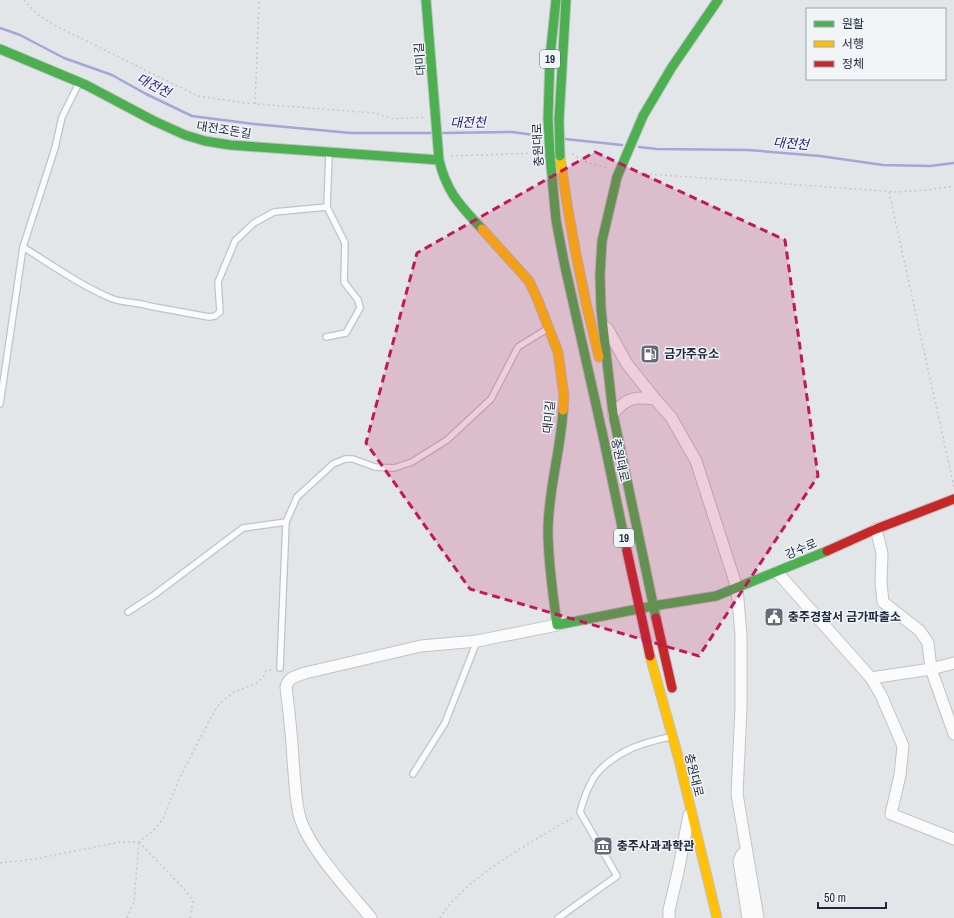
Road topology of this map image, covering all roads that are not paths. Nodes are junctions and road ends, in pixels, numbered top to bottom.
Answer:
1 (426, 0) edge
2 (556, 0) edge
3 (566, 0) edge
4 (718, 0) edge
5 (0, 48) edge
6 (79, 82) junction
7 (329, 152) junction
8 (439, 155) junction
9 (327, 207) junction
10 (22, 247) junction
11 (602, 318) junction
12 (549, 327) junction
13 (326, 337) dead end
14 (655, 399) junction
15 (0, 404) edge
16 (613, 414) junction
17 (954, 499) edge
18 (286, 522) junction
19 (876, 529) junction
20 (777, 572) junction
21 (737, 588) junction
22 (653, 606) junction
23 (639, 608) junction
24 (128, 612) dead end
25 (557, 625) junction
26 (477, 641) junction
27 (954, 663) edge
28 (280, 668) road end
29 (931, 669) junction
30 (871, 678) junction
31 (674, 698) dead end
32 (954, 734) edge
33 (672, 736) junction
34 (413, 774) dead end
35 (690, 808) junction
36 (954, 838) edge
37 (746, 850) junction
38 (371, 918) edge
39 (558, 918) edge
40 (669, 918) edge
41 (716, 918) edge
42 (748, 918) edge
43 (758, 918) edge

1 - 8 main road, 대미길
2 - 23 main road, 충원대로 / 19, bridge
3 - 16 main road, 충원대로, bridge
4 - 11 main road, bridge
5 - 6 main road, 대전조돈길
6 - 7 main road, 대전조돈길
6 - 10 lane
7 - 8 main road, 대전조돈길
7 - 9 lane
8 - 12 main road, 대미길
9 - 10 lane
9 - 13 lane
10 - 15 lane
11 - 14 street
11 - 16 main road
12 - 18 lane
12 - 25 main road, 대미길
14 - 16 street
14 - 21 street
16 - 22 main road, 충원대로 / 19
17 - 19 main road, 강수로
18 - 24 lane
18 - 28 lane
19 - 20 main road, 강수로
19 - 29 street
20 - 21 main road, 강수로
20 - 30 street
21 - 22 main road, 강수로
21 - 37 street
22 - 23 main road
22 - 31 main road, 충원대로 / 19
23 - 25 main road
23 - 33 main road, 충원대로 / 19
25 - 26 street
26 - 34 lane
26 - 38 street
27 - 29 street
29 - 30 street
29 - 32 street
30 - 36 street
33 - 35 main road, 충원대로 / 19
33 - 39 lane
35 - 40 street
35 - 41 main road, 충원대로 / 19
37 - 42 street
37 - 43 street

